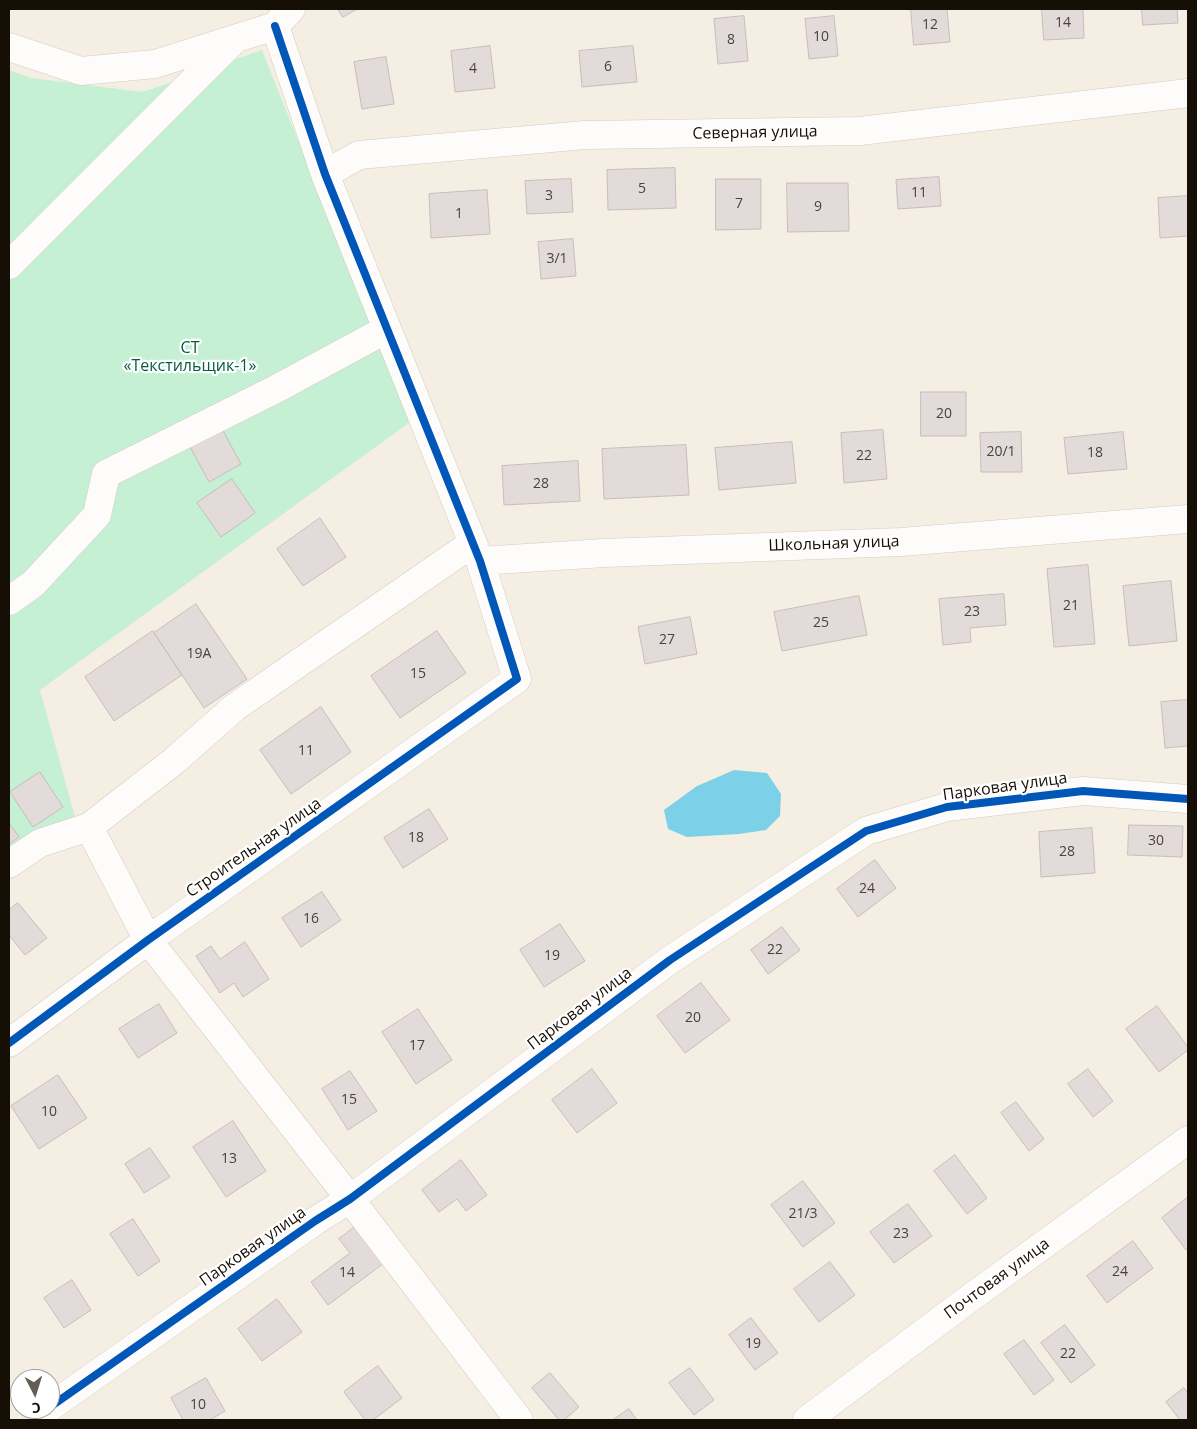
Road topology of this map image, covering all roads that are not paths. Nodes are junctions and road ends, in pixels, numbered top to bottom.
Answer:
1 (283, 17) edge
2 (235, 39) junction
3 (9, 47) edge
4 (1188, 93) edge
5 (325, 174) junction
6 (9, 265) edge
7 (387, 329) junction
8 (1188, 519) edge
9 (476, 552) junction
10 (9, 601) edge
11 (1188, 799) edge
12 (90, 827) junction
13 (9, 864) edge
14 (148, 940) junction
15 (9, 1043) edge
16 (1188, 1140) edge
17 (350, 1198) junction
18 (60, 1400) edge
19 (519, 1420) edge
20 (807, 1420) edge

1 - 2 street
1 - 5 street
2 - 3 street
2 - 6 street
4 - 5 street, Северная улица
5 - 7 street
7 - 9 street
7 - 10 street
8 - 9 street, Школьная улица
9 - 12 street
9 - 14 street, Строительная улица
11 - 17 street, Парковая улица
12 - 13 street
12 - 14 street
14 - 15 street, Строительная улица
14 - 17 street
16 - 20 street, Почтовая улица
17 - 18 street, Парковая улица
17 - 19 street

